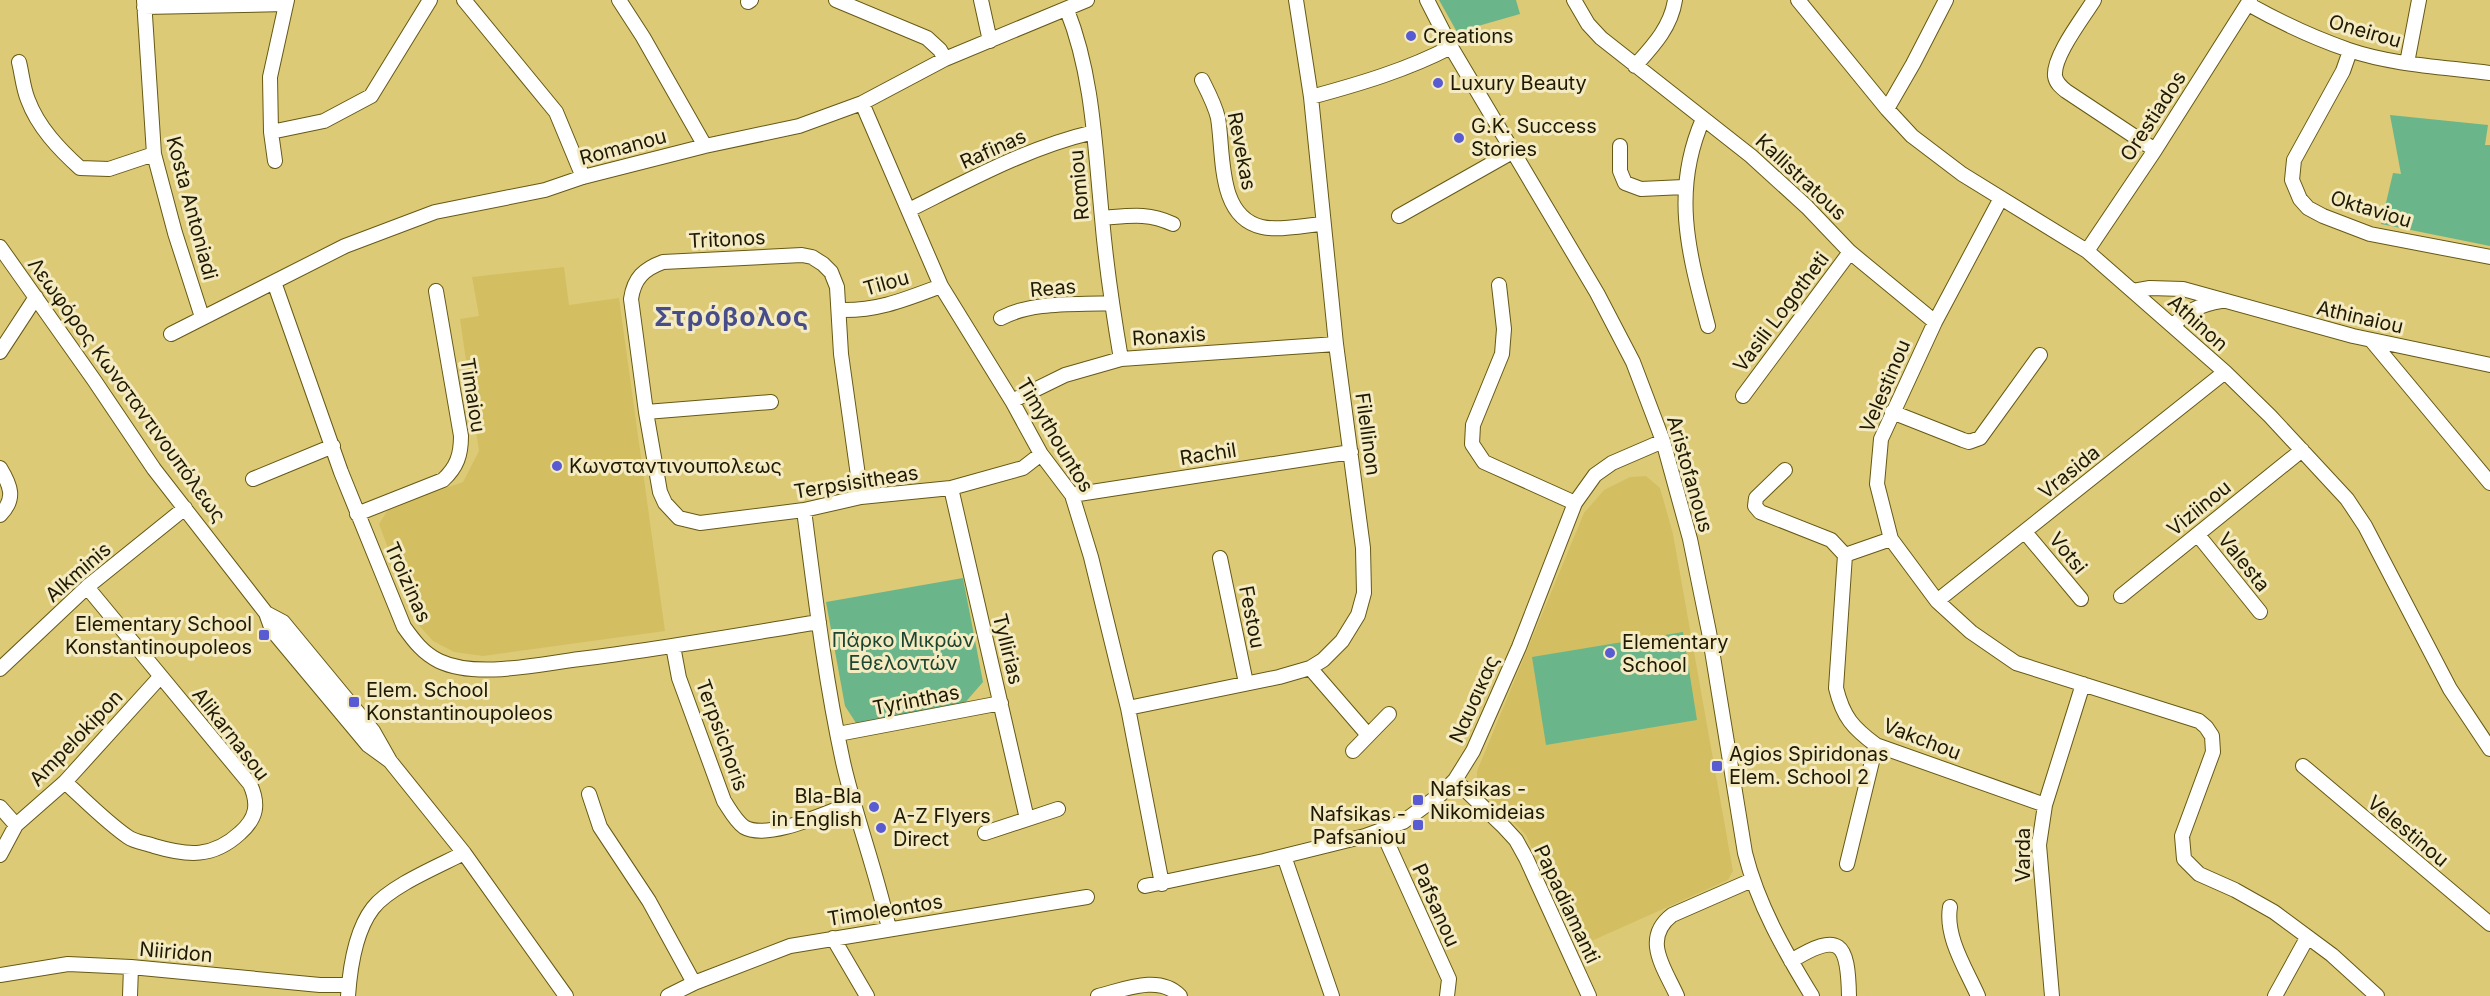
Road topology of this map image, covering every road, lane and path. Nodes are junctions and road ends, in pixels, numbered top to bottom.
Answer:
1 (430, 0) edge
2 (464, 0) edge
3 (619, 0) edge
4 (836, 0) edge
5 (981, 0) edge
6 (1087, 0) edge
7 (1296, 0) edge
8 (1427, 0) edge
9 (1574, 0) edge
10 (1675, 0) edge
11 (1798, 0) edge
12 (1946, 0) edge
13 (2094, 0) edge
14 (2419, 0) edge
15 (286, 2) edge
16 (2249, 2) edge
17 (144, 4) edge
18 (1067, 10) junction
19 (990, 41) junction
20 (1451, 47) junction
21 (2350, 51) junction
22 (945, 59) junction
23 (19, 62) dead end
24 (2407, 63) junction
25 (1635, 66) junction
26 (2490, 73) edge
27 (1202, 80) dead end
28 (1311, 97) junction
29 (862, 103) junction
30 (1887, 109) junction
31 (1703, 119) junction
32 (271, 132) junction
33 (1094, 132) junction
34 (705, 146) junction
35 (1620, 146) dead end
36 (2155, 150) junction
37 (1514, 151) junction
38 (154, 154) junction
39 (275, 161) dead end
40 (583, 177) junction
41 (1684, 187) junction
42 (2001, 198) junction
43 (909, 210) junction
44 (1399, 216) dead end
45 (1101, 218) junction
46 (1173, 224) dead end
47 (1323, 224) junction
48 (0, 248) edge
49 (2087, 251) junction
50 (1850, 252) junction
51 (2490, 257) edge
52 (274, 282) junction
53 (1499, 285) dead end
54 (941, 286) junction
55 (436, 291) dead end
56 (2133, 291) junction
57 (36, 297) junction
58 (2223, 301) junction
59 (1111, 303) junction
60 (840, 310) junction
61 (202, 317) junction
62 (1001, 318) dead end
63 (1935, 322) junction
64 (1707, 326) dead end
65 (2173, 326) junction
66 (171, 334) dead end
67 (2371, 340) junction
68 (1336, 344) junction
69 (0, 352) edge
70 (2040, 356) dead end
71 (1121, 359) junction
72 (2490, 365) edge
73 (2225, 372) junction
74 (1743, 396) dead end
75 (1012, 401) junction
76 (771, 402) dead end
77 (646, 412) junction
78 (1892, 412) junction
79 (1664, 441) junction
80 (333, 446) junction
81 (2302, 450) junction
82 (1351, 452) junction
83 (1041, 454) junction
84 (0, 468) edge
85 (1785, 470) dead end
86 (253, 479) dead end
87 (2490, 483) edge
88 (951, 488) junction
89 (1072, 495) junction
90 (861, 497) junction
91 (1575, 502) junction
92 (185, 508) junction
93 (804, 510) junction
94 (672, 513) joint
95 (357, 514) junction
96 (0, 515) edge
97 (2025, 532) junction
98 (2198, 535) junction
99 (1891, 539) junction
100 (1845, 555) junction
101 (1220, 558) dead end
102 (87, 587) junction
103 (2121, 596) dead end
104 (2081, 599) dead end
105 (1937, 601) junction
106 (2259, 612) dead end
107 (819, 622) junction
108 (673, 646) junction
109 (1310, 668) junction
110 (0, 669) edge
111 (160, 677) junction
112 (1246, 683) junction
113 (2083, 684) junction
114 (1001, 703) junction
115 (1128, 708) junction
116 (1389, 714) dead end
117 (838, 734) junction
118 (1368, 735) junction
119 (1876, 745) junction
120 (2490, 749) edge
121 (1353, 751) dead end
122 (2303, 766) dead end
123 (1455, 780) junction
124 (65, 782) junction
125 (589, 794) dead end
126 (853, 803) junction
127 (2045, 805) junction
128 (0, 807) edge
129 (1058, 809) dead end
130 (1027, 819) junction
131 (16, 825) junction
132 (1382, 831) junction
133 (985, 833) dead end
134 (464, 853) junction
135 (0, 855) edge
136 (1284, 856) junction
137 (1846, 864) dead end
138 (1752, 880) junction
139 (1162, 884) junction
140 (1145, 886) dead end
141 (1087, 897) dead end
142 (1950, 907) dead end
143 (2490, 924) edge
144 (889, 929) junction
145 (833, 938) junction
146 (2307, 938) junction
147 (1791, 961) junction
148 (131, 968) junction
149 (0, 975) edge
150 (694, 983) junction
151 (349, 991) edge
152 (130, 996) edge
153 (566, 996) edge
154 (668, 996) edge
155 (867, 996) edge
156 (1098, 996) edge
157 (1180, 996) edge
158 (1332, 996) edge
159 (1447, 996) edge
160 (1588, 996) edge
161 (1677, 996) edge
162 (1812, 996) edge
163 (1849, 996) edge
164 (1978, 996) edge
165 (2052, 996) edge
166 (2275, 996) edge
167 (2377, 996) edge

1 - 32 street
2 - 40 street
3 - 34 street
4 - 22 street
5 - 19 street
6 - 18 street, Romanou
7 - 28 street, Filellinon
8 - 20 street, Aristofanous
9 - 25 street, Kallistratous
10 - 25 street
11 - 30 street, Athinon
12 - 30 street
13 - 36 street
14 - 24 street, Oneirou
15 - 17 street
15 - 32 street
16 - 21 street, Oneirou
16 - 36 street, Orestiados
17 - 38 street, Kosta Antoniadi
18 - 19 street, Romanou
18 - 33 street, Romiou
19 - 22 street, Romanou
20 - 28 street
20 - 37 street, Aristofanous
21 - 24 street, Oneirou
21 - 51 street, Oktaviou
22 - 29 street, Romanou
23 - 38 street
24 - 26 street, Oneirou
25 - 31 street, Kallistratous
27 - 47 street, Revekas
28 - 47 street, Filellinon
29 - 34 street, Romanou
29 - 43 street, Timythountos
30 - 42 street, Athinon
31 - 41 street
31 - 50 street, Kallistratous
32 - 39 street
33 - 43 street, Rafinas
33 - 45 street, Romiou
34 - 40 street, Romanou
35 - 41 street
36 - 49 street, Orestiados
37 - 44 street
37 - 79 street, Aristofanous
38 - 61 street, Kosta Antoniadi
40 - 52 street, Romanou
41 - 64 street
42 - 49 street, Athinon
42 - 63 street, Velestinou
43 - 54 street, Timythountos
45 - 46 street
45 - 59 street, Romiou
47 - 68 street, Filellinon
48 - 57 street, Λεωφόρος Κωνσταντινουπόλεως
49 - 56 street, Athinon
50 - 63 street, Kallistratous
50 - 74 street, Vasili Logotheti
52 - 61 street, Romanou
52 - 80 street, Troizinas
53 - 91 street
54 - 60 street, Tilou
54 - 75 street, Timythountos
55 - 95 street, Timaiou
56 - 58 street, Athinaiou
56 - 65 street, Athinon
57 - 69 street
57 - 92 street, Λεωφόρος Κωνσταντινουπόλεως
58 - 65 street, Athinaiou
58 - 67 street, Athinaiou
59 - 62 street, Reas
59 - 71 street, Romiou
60 - 77 street, Tritonos
60 - 90 street, Tritonos
61 - 66 street, Romanou
63 - 78 street, Velestinou
65 - 73 street, Athinon
67 - 72 street, Athinaiou
67 - 87 street
68 - 71 street, Ronaxis
68 - 82 street, Filellinon
70 - 78 street
71 - 75 street, Ronaxis
73 - 81 street, Athinon
73 - 97 street, Vrasida
75 - 83 street, Timythountos
76 - 77 street
77 - 94 street, Tritonos
78 - 99 street, Velestinou
79 - 91 street, Ναυσικας
79 - 138 street, Aristofanous
80 - 86 street
80 - 95 street, Troizinas
81 - 98 street, Viziinou
81 - 120 street, Athinon
82 - 89 street, Rachil
82 - 109 street, Filellinon
83 - 88 street, Terpsisitheas
83 - 89 street, Timythountos
84 - 96 street
85 - 100 street
88 - 90 street, Terpsisitheas
88 - 114 street, Tyllirias
89 - 115 street, Timythountos
90 - 93 street, Terpsisitheas
91 - 123 street, Ναυσικας
92 - 102 street, Alkminis
92 - 134 street, Λεωφόρος Κωνσταντινουπόλεως
93 - 94 street, Terpsisitheas
93 - 107 street
95 - 108 street, Troizinas
97 - 104 street, Votsi
97 - 105 street, Vrasida
98 - 103 street, Viziinou
98 - 106 street, Valesta
99 - 100 street
99 - 105 street, Velestinou
100 - 119 street, Vakchou
101 - 112 street, Festou
102 - 110 street, Alkminis
102 - 111 street, Alikarnasou
105 - 113 street, Velestinou
107 - 108 street, Troizinas
107 - 117 street
108 - 126 street, Terpsichoris
109 - 112 street, Filellinon
109 - 118 street
111 - 124 street, Ampelokipon
111 - 124 street, Alikarnasou
112 - 115 street, Filellinon
113 - 127 street, Varda
113 - 146 street, Velestinou
114 - 117 street, Tyrinthas
114 - 130 street, Tyllirias
115 - 139 street, Timythountos
116 - 118 street
117 - 126 street
118 - 121 street
119 - 127 street, Vakchou
119 - 137 street
122 - 143 street, Velestinou
123 - 132 street, Ναυσικας
123 - 160 street, Papadiamanti
124 - 131 street, Ampelokipon
125 - 150 street
126 - 144 street
127 - 165 street, Varda
128 - 131 street
129 - 130 street
130 - 133 street
131 - 135 street, Ampelokipon
132 - 136 street, Ναυσικας
132 - 159 street, Pafsanou
134 - 151 street
134 - 153 street, Λεωφόρος Κωνσταντινουπόλεως
136 - 139 street, Ναυσικας
136 - 158 street
138 - 147 street, Aristofanous
138 - 161 street
139 - 140 street, Ναυσικας
141 - 144 street, Timoleontos
142 - 164 street
144 - 145 street, Timoleontos
145 - 150 street, Timoleontos
145 - 155 street
146 - 166 street
146 - 167 street
147 - 162 street, Aristofanous
147 - 163 street
148 - 149 street, Niiridon
148 - 151 street, Niiridon
148 - 152 street
150 - 154 street, Timoleontos
156 - 157 street

